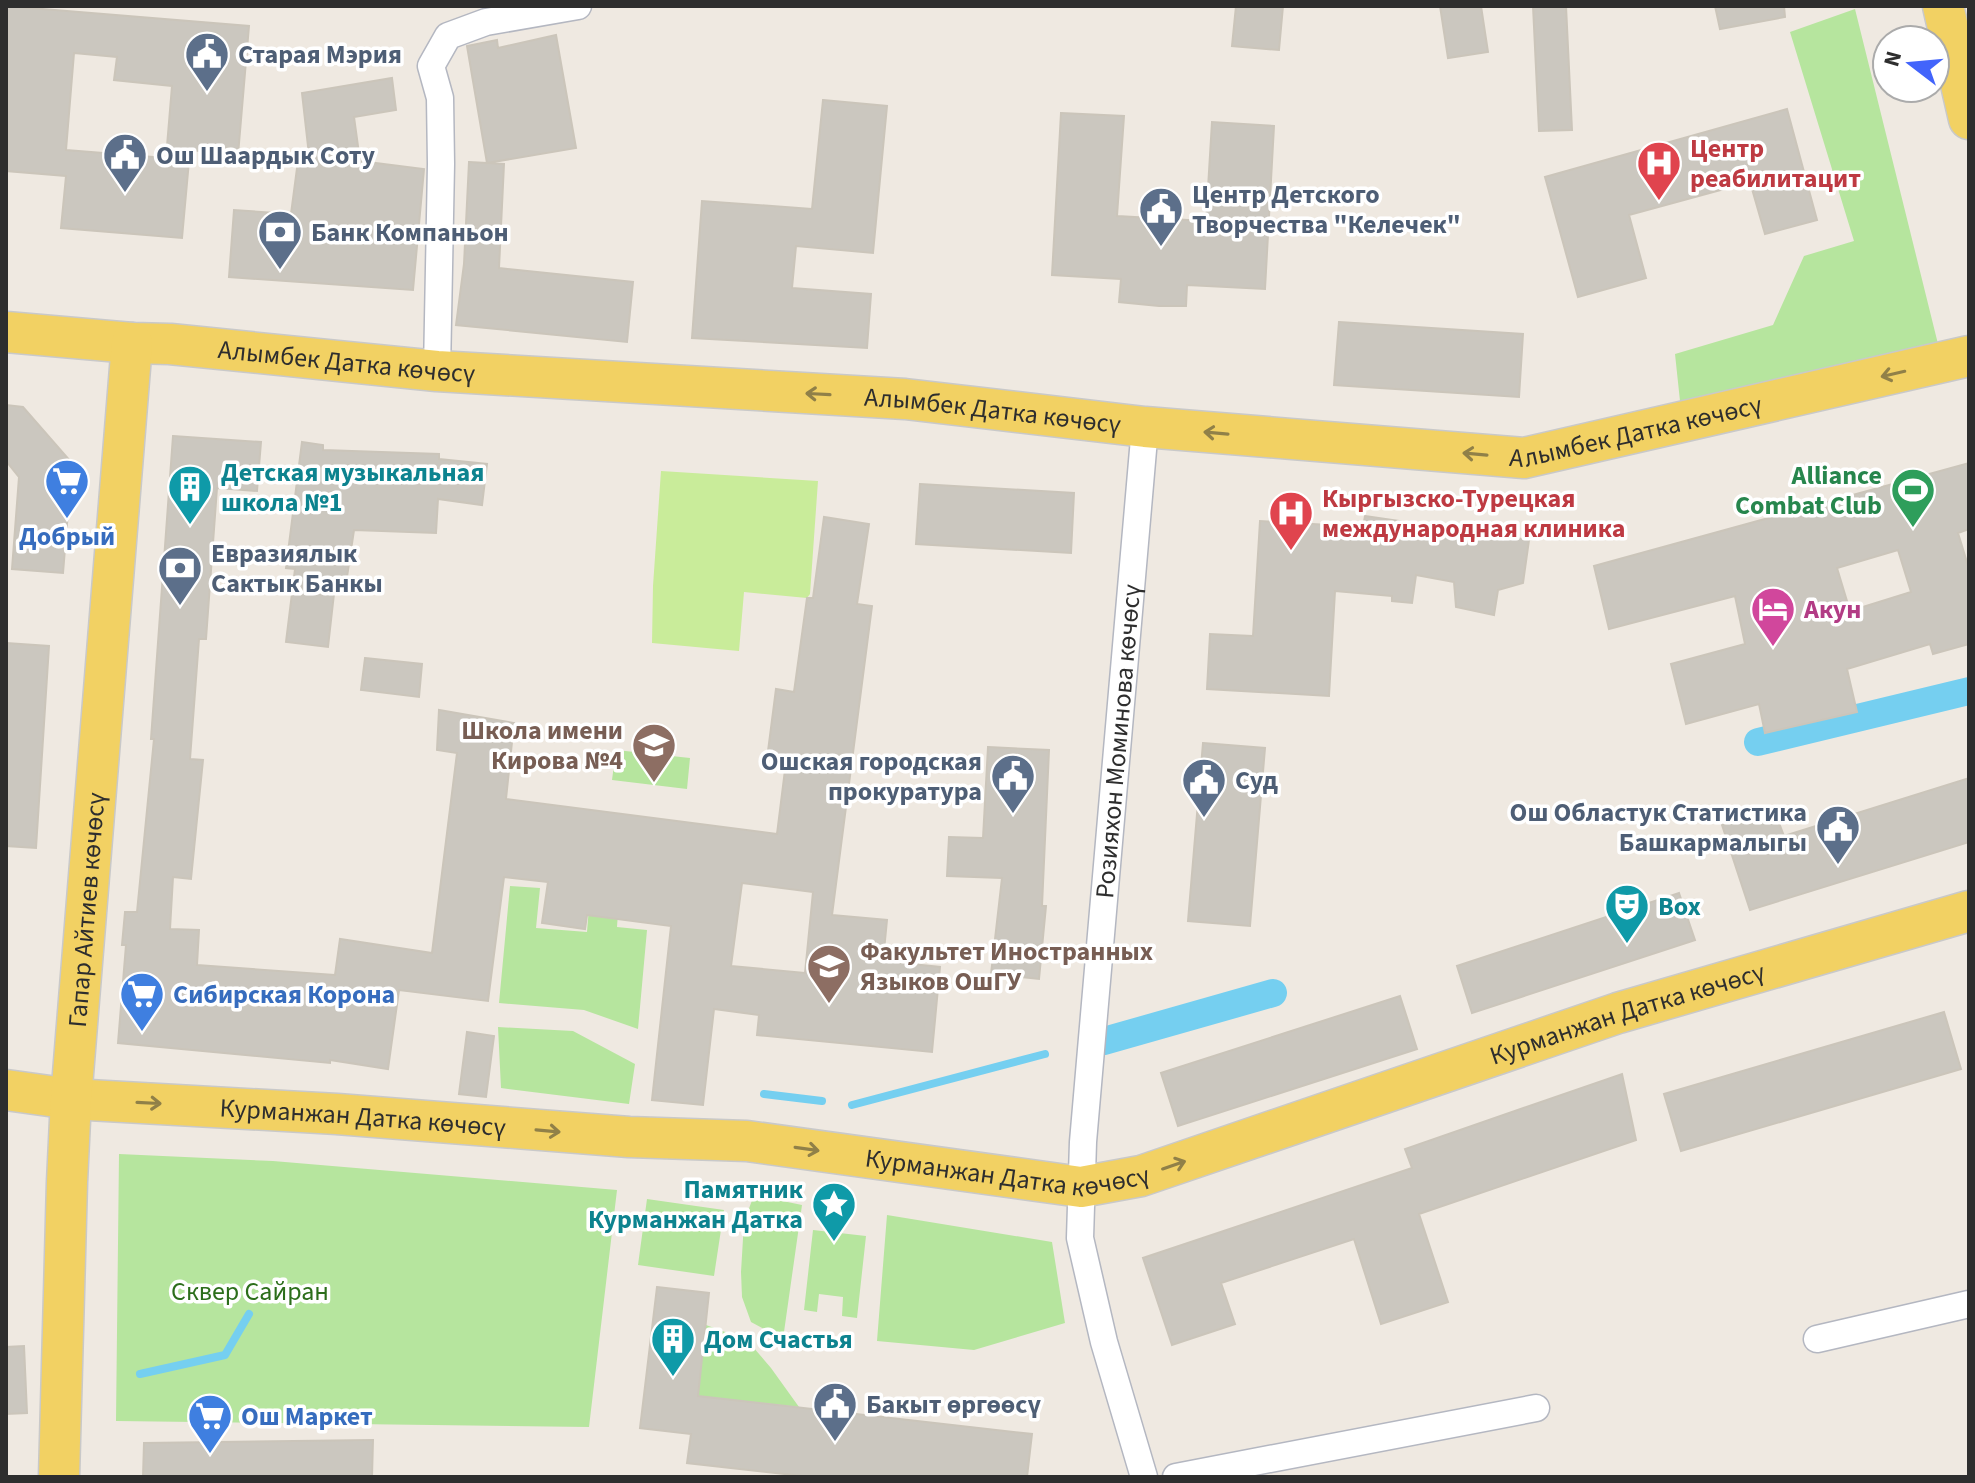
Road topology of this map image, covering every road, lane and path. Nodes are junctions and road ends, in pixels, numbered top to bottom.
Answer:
1 (578, 6) edge
2 (1943, 6) edge
3 (1969, 119) edge
4 (6, 332) edge
5 (132, 343) junction
6 (1969, 356) edge
7 (437, 371) junction
8 (1145, 427) junction
9 (1969, 911) edge
10 (6, 1090) edge
11 (71, 1099) junction
12 (1081, 1187) junction
13 (1969, 1304) edge
14 (1817, 1339) dead end
15 (1536, 1408) dead end
16 (59, 1477) edge
17 (1144, 1477) edge
18 (1176, 1477) edge

1 - 7 street
2 - 3 main road
4 - 5 main road, Алымбек Датка көчөсү
5 - 7 main road, Алымбек Датка көчөсү
5 - 11 main road, Гапар Айтиев көчөсү
6 -> 8 main road, Алымбек Датка көчөсү
8 -> 7 main road, Алымбек Датка көчөсү
8 - 12 street, Розияхон Моминова көчөсү
12 -> 9 main road, Курманжан Датка көчөсү
10 - 11 main road, Курманжан Датка көчөсү
11 -> 12 main road, Курманжан Датка көчөсү
11 - 16 main road, Гапар Айтиев көчөсү
12 - 17 street, Розияхон Моминова көчөсү
13 - 14 street
15 - 18 street

